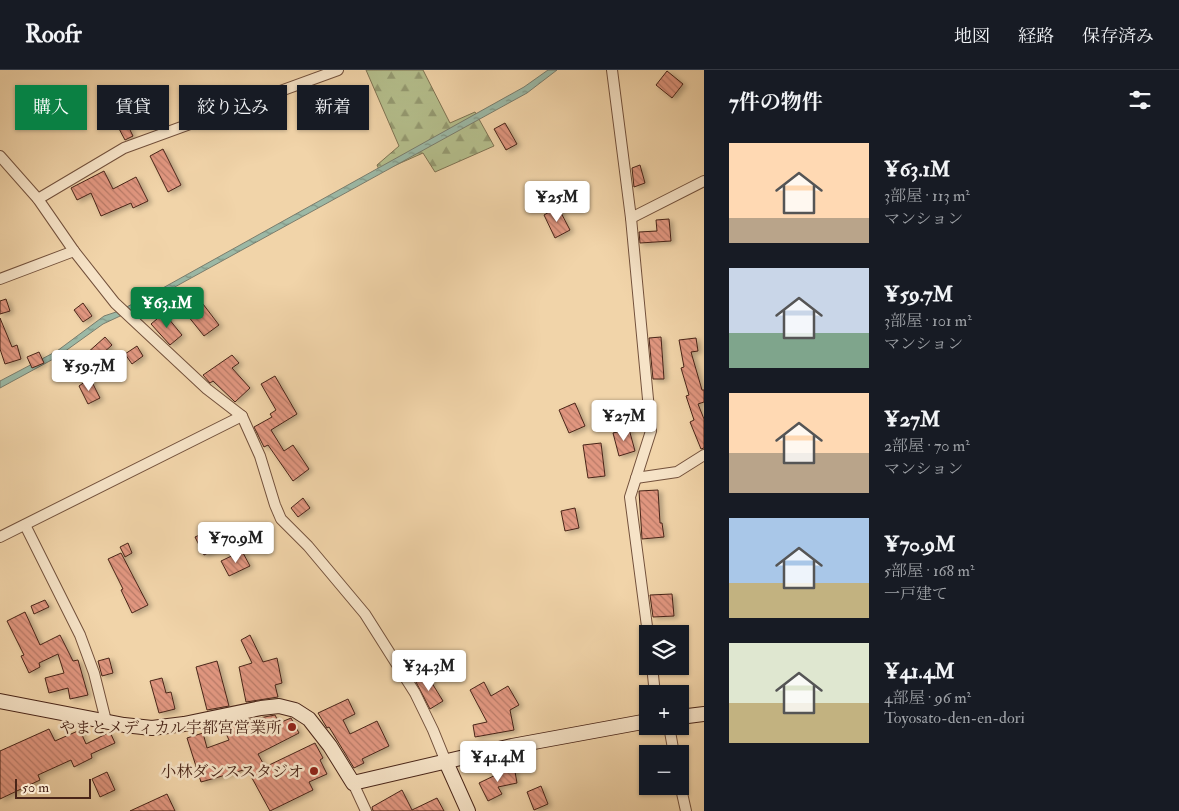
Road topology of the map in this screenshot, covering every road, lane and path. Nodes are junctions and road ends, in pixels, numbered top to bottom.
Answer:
1 (338, 70) edge
2 (612, 70) edge
3 (0, 156) edge
4 (704, 181) edge
5 (38, 199) junction
6 (631, 218) junction
7 (74, 251) junction
8 (0, 279) edge
9 (242, 416) junction
10 (704, 455) edge
11 (636, 478) junction
12 (25, 525) junction
13 (0, 538) edge
14 (647, 625) edge
15 (0, 701) edge
16 (704, 714) edge
17 (689, 715) edge
18 (104, 721) junction
19 (639, 723) edge
20 (446, 762) junction
21 (353, 783) junction
22 (682, 795) edge
23 (366, 811) edge
24 (468, 811) edge
25 (686, 811) edge

1 - 5 street
2 - 6 street
3 - 5 street
4 - 6 street
5 - 7 street
6 - 11 street
7 - 8 street
7 - 9 street
9 - 12 street
9 - 20 street
10 - 11 street
11 - 14 street
12 - 13 street
12 - 18 street
15 - 18 main road
16 - 17 main road
18 - 21 main road
19 - 20 main road
20 - 21 main road
20 - 24 main road
21 - 23 street
22 - 25 street

